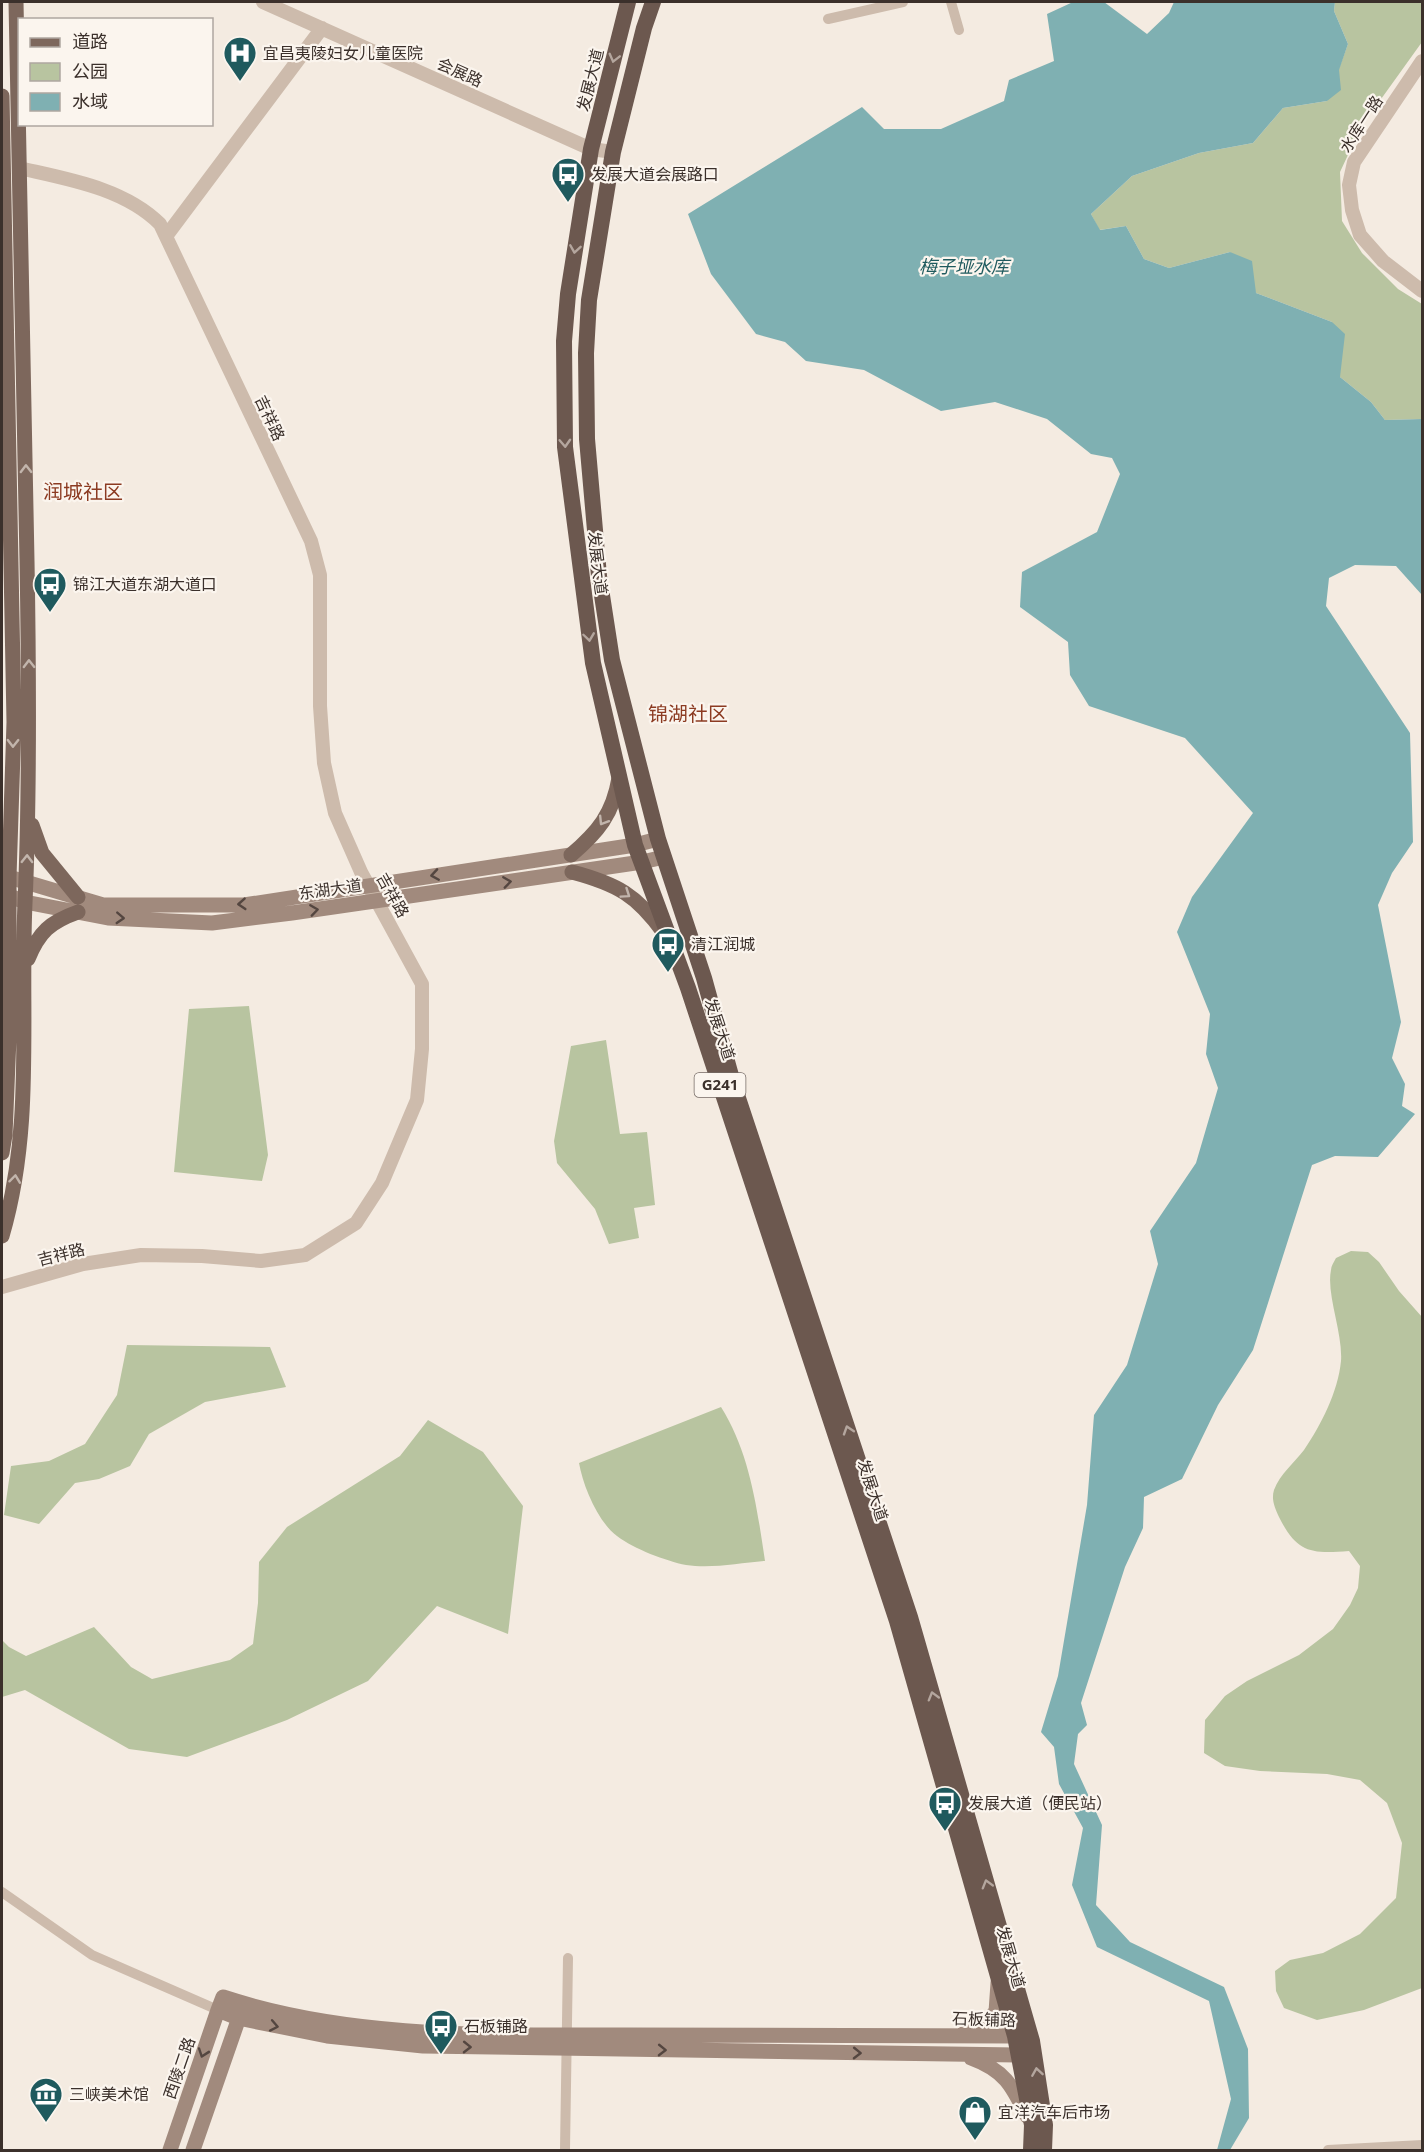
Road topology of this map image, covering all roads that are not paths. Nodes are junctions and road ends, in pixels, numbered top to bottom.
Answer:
1 (16, 2) edge
2 (263, 2) edge
3 (628, 2) edge
4 (653, 2) edge
5 (903, 2) edge
6 (951, 2) edge
7 (828, 19) dead end
8 (322, 28) junction
9 (959, 30) dead end
10 (1422, 62) edge
11 (2, 96) edge
12 (18, 113) edge
13 (18, 126) edge
14 (591, 149) junction
15 (613, 152) junction
16 (19, 168) junction
17 (167, 234) junction
18 (1422, 291) edge
19 (619, 778) junction
20 (28, 815) junction
21 (11, 818) junction
22 (2, 839) edge
23 (658, 839) junction
24 (635, 845) junction
25 (571, 855) junction
26 (664, 856) junction
27 (642, 862) junction
28 (572, 872) junction
29 (5, 876) edge
30 (26, 882) junction
31 (369, 886) junction
32 (5, 895) edge
33 (377, 901) junction
34 (25, 902) junction
35 (78, 905) junction
36 (672, 943) junction
37 (2, 950) edge
38 (17, 970) junction
39 (2, 1153) edge
40 (2, 1236) edge
41 (2, 1287) edge
42 (2, 1892) edge
43 (568, 1958) dead end
44 (998, 1977) junction
45 (220, 2003) junction
46 (241, 2011) junction
47 (956, 2036) junction
48 (1015, 2036) junction
49 (1032, 2041) junction
50 (567, 2042) junction
51 (960, 2054) junction
52 (1017, 2055) junction
53 (1032, 2125) junction
54 (1422, 2145) edge
55 (170, 2151) edge
56 (193, 2151) edge
57 (565, 2151) edge
58 (1031, 2151) edge
59 (1044, 2151) edge
60 (1328, 2151) edge

1 - 12 main road
2 - 8 street, 会展路
3 -> 14 highway, 发展大道 / G241
4 - 15 highway, 发展大道 / G241
5 - 7 street
6 - 9 street
8 - 14 street, 会展路
8 - 17 street
10 - 18 street, 水库一路
11 -> 21 main road
13 - 16 main road
14 - 15 street, 会展路
14 -> 19 highway, 发展大道 / G241
15 - 23 highway, 发展大道 / G241
16 - 17 street, 吉祥路
20 -> 16 main road
17 - 31 street, 吉祥路
19 - 24 highway, 发展大道 / G241
19 -> 25 main road
30 -> 20 main road
20 - 35 main road
21 - 22 main road
21 - 29 main road
23 - 24 main road, 东湖大道
23 - 26 highway, 发展大道 / G241
24 - 25 main road, 东湖大道
24 - 27 highway, 发展大道 / G241
25 -> 31 main road, 东湖大道
26 - 27 main road, 东湖大道
49 -> 26 highway, 发展大道 / G241
27 - 28 main road, 东湖大道
27 - 36 highway, 发展大道 / G241
33 -> 28 main road, 东湖大道
28 -> 36 main road
29 - 30 main road, 东湖大道
29 - 32 main road
30 - 34 main road
30 - 35 main road, 东湖大道
31 - 33 street, 吉祥路
31 -> 35 main road, 东湖大道
32 - 34 main road, 东湖大道
32 - 38 main road
35 -> 33 main road, 东湖大道
33 - 41 street, 吉祥路
34 - 35 main road, 东湖大道
34 - 38 main road
35 - 38 main road
36 - 44 highway, 发展大道 / G241
37 - 38 main road
38 - 39 main road
40 -> 38 main road
42 - 45 street
43 - 50 street
44 - 47 main road
44 - 48 highway, 发展大道 / G241
45 - 46 main road, 石板铺路
45 -> 55 main road, 西陵二路
46 - 50 main road, 石板铺路
46 - 56 main road
47 - 48 main road, 石板铺路
47 - 50 main road, 石板铺路
48 - 49 main road, 石板铺路
48 - 52 highway, 发展大道 / G241
49 - 52 main road, 石板铺路
59 -> 49 highway, 发展大道 / G241
50 -> 51 main road, 石板铺路
50 - 57 street
51 - 52 main road, 石板铺路
51 - 53 main road
52 - 53 highway, 发展大道 / G241
53 - 58 highway, 发展大道 / G241
54 - 60 street

